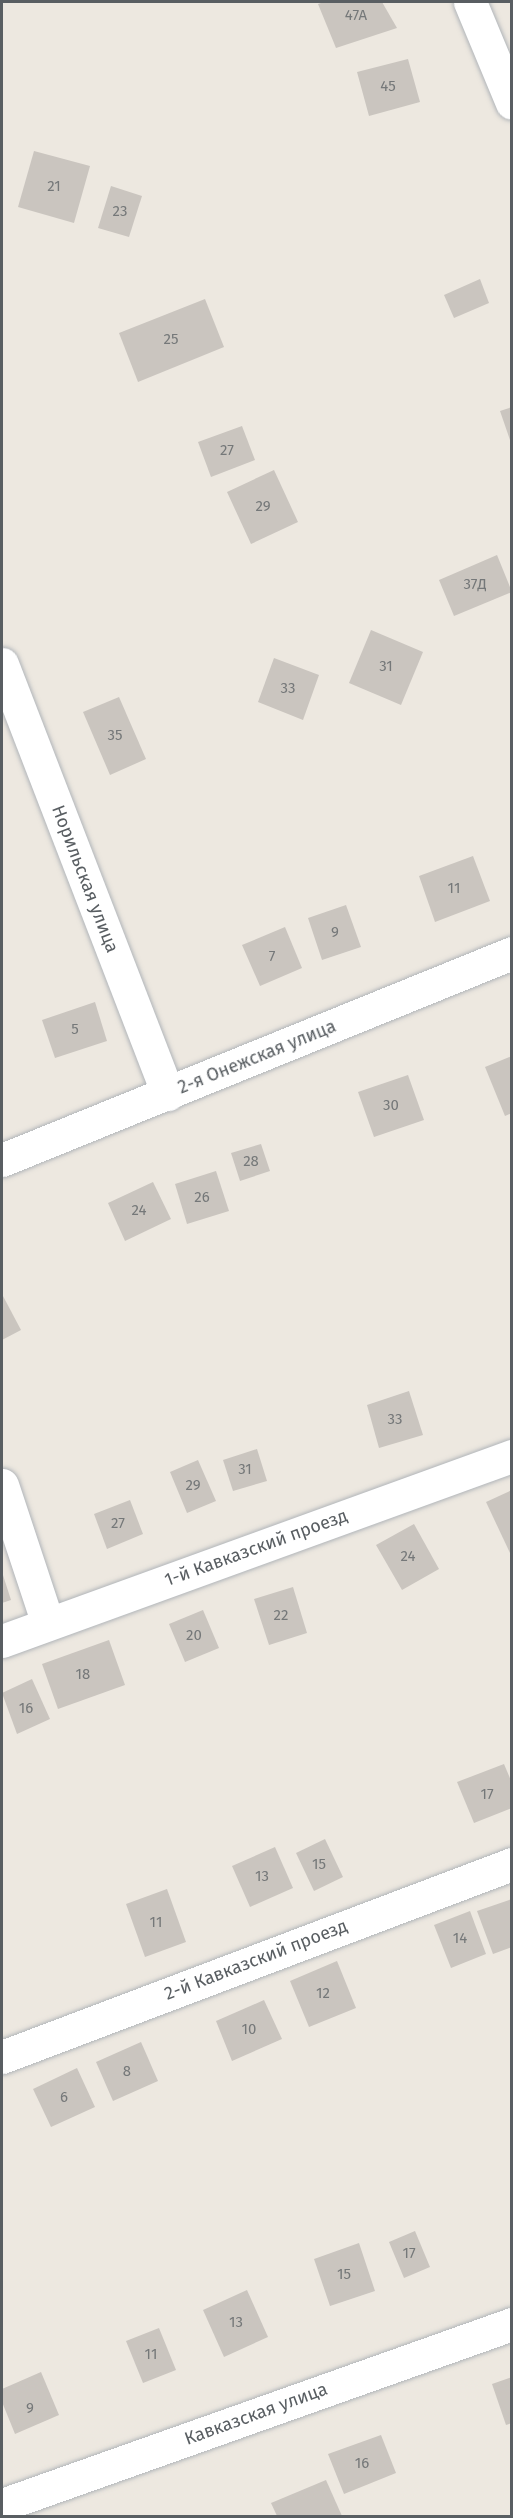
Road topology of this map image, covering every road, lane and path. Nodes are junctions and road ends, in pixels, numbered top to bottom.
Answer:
1 (470, 2) edge
2 (512, 103) edge
3 (2, 664) edge
4 (512, 953) edge
5 (168, 1094) junction
6 (2, 1160) edge
7 (512, 1456) edge
8 (2, 1485) edge
9 (48, 1624) junction
10 (2, 1641) edge
11 (512, 1864) edge
12 (2, 2057) edge
13 (512, 2324) edge
14 (2, 2505) edge

1 - 2 street
3 - 5 street, Норильская улица
4 - 5 street, 2-я Онежская улица
5 - 6 street, 2-я Онежская улица
7 - 9 street, 1-й Кавказский проезд
8 - 9 street
9 - 10 street, 1-й Кавказский проезд
11 - 12 street, 2-й Кавказский проезд
13 - 14 street, Кавказская улица

